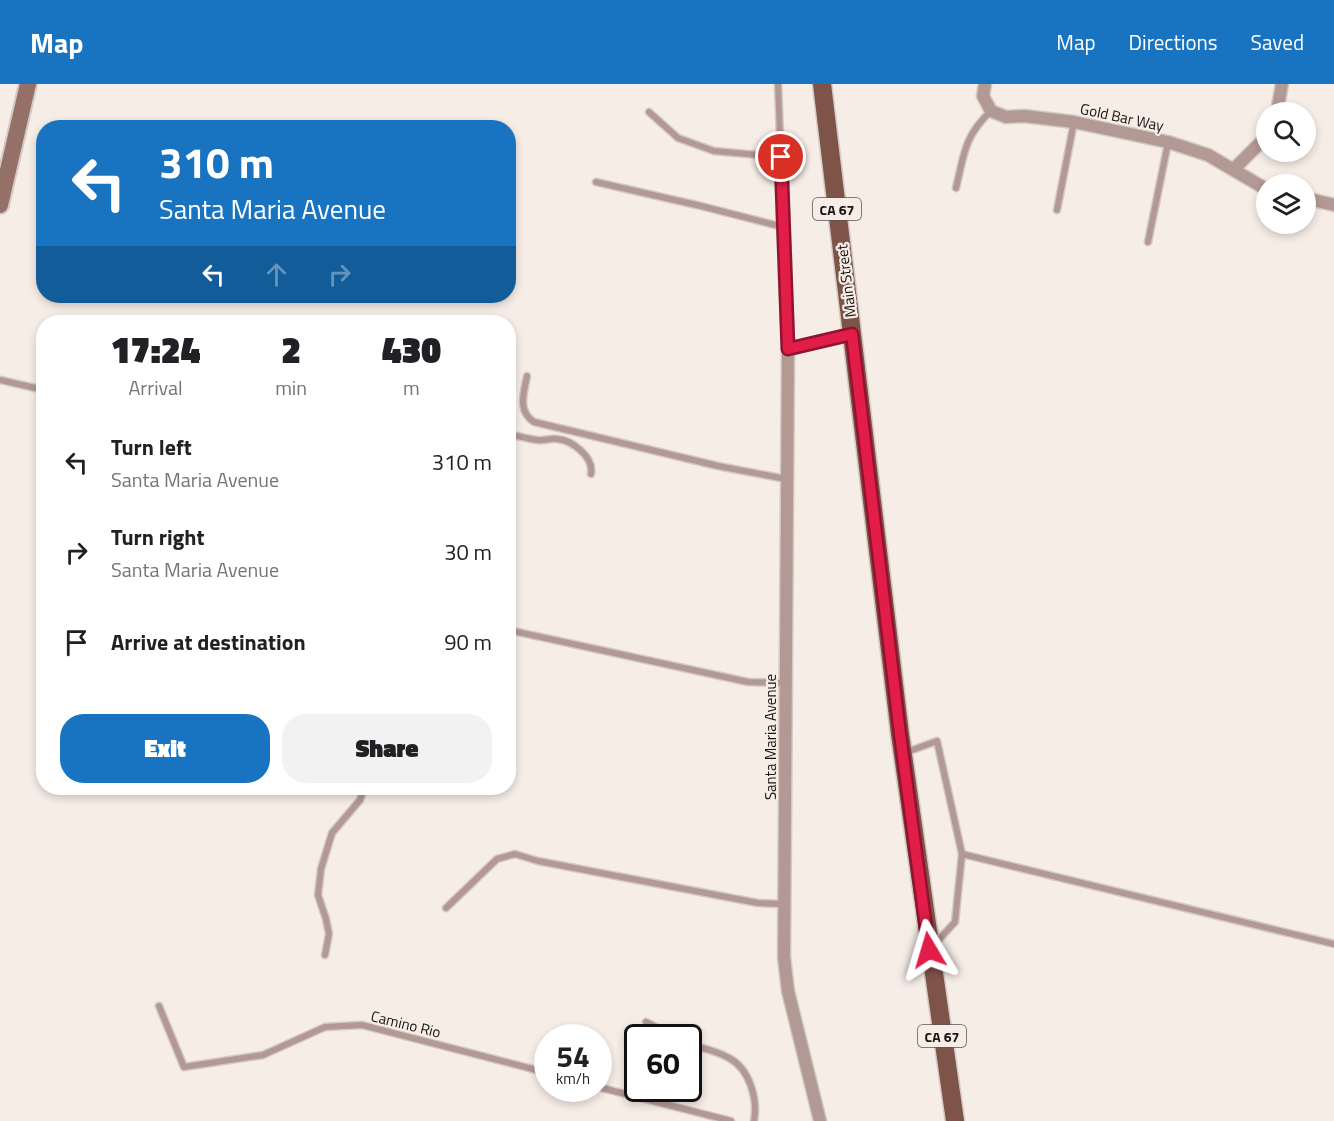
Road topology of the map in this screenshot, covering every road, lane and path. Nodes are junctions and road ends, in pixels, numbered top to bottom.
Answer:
1 (28, 84) edge
2 (778, 84) edge
3 (822, 84) edge
4 (985, 84) edge
5 (1282, 84) edge
6 (1279, 102) edge
7 (991, 111) junction
8 (649, 112) dead end
9 (1074, 122) junction
10 (1168, 142) junction
11 (1256, 147) edge
12 (781, 157) junction
13 (1234, 169) junction
14 (596, 182) dead end
15 (1256, 183) edge
16 (956, 188) dead end
17 (1316, 201) edge
18 (0, 205) edge
19 (1334, 205) edge
20 (1057, 210) dead end
21 (783, 212) joint
22 (783, 227) junction
23 (1148, 242) dead end
24 (852, 334) junction
25 (788, 349) junction
26 (527, 376) dead end
27 (0, 380) edge
28 (36, 388) edge
29 (516, 436) edge
30 (591, 474) dead end
31 (786, 479) junction
32 (516, 632) edge
33 (786, 683) junction
34 (904, 754) junction
35 (362, 795) edge
36 (962, 854) junction
37 (784, 904) junction
38 (446, 908) dead end
39 (1334, 944) edge
40 (929, 950) junction
41 (324, 955) dead end
42 (159, 1006) dead end
43 (646, 1022) dead end
44 (650, 1024) edge
45 (702, 1049) edge
46 (534, 1069) edge
47 (612, 1091) edge
48 (731, 1121) edge
49 (754, 1121) edge
50 (820, 1121) edge
51 (955, 1121) edge

1 - 18 street
2 - 12 lane, Santa Maria Avenue
3 - 24 main road, Main Street / CA 67
4 - 7 street
5 - 6 street
7 - 9 street, Gold Bar Way
7 - 16 lane
8 - 12 lane
9 - 10 street, Gold Bar Way
9 - 20 lane
10 - 13 street, Gold Bar Way
10 - 23 lane
11 - 13 street
12 - 21 lane, Santa Maria Avenue
13 - 15 street, Gold Bar Way
14 - 22 lane
17 - 19 street
21 - 22 street, Santa Maria Avenue
22 - 25 street, Santa Maria Avenue
24 - 25 street
24 - 34 main road, Main Street / CA 67
25 - 31 street, Santa Maria Avenue
26 - 31 lane
27 - 28 lane
29 - 30 lane
31 - 33 street, Santa Maria Avenue
32 - 33 lane
33 - 37 street, Santa Maria Avenue
34 - 36 lane
34 - 40 main road, Main Street / CA 67
35 - 41 lane
36 - 39 lane
36 - 40 lane
37 - 38 lane
37 - 50 street, Santa Maria Avenue
40 - 51 main road, Main Street / CA 67
42 - 46 lane, Camino Rio
43 - 44 lane
45 - 49 lane
47 - 48 lane

